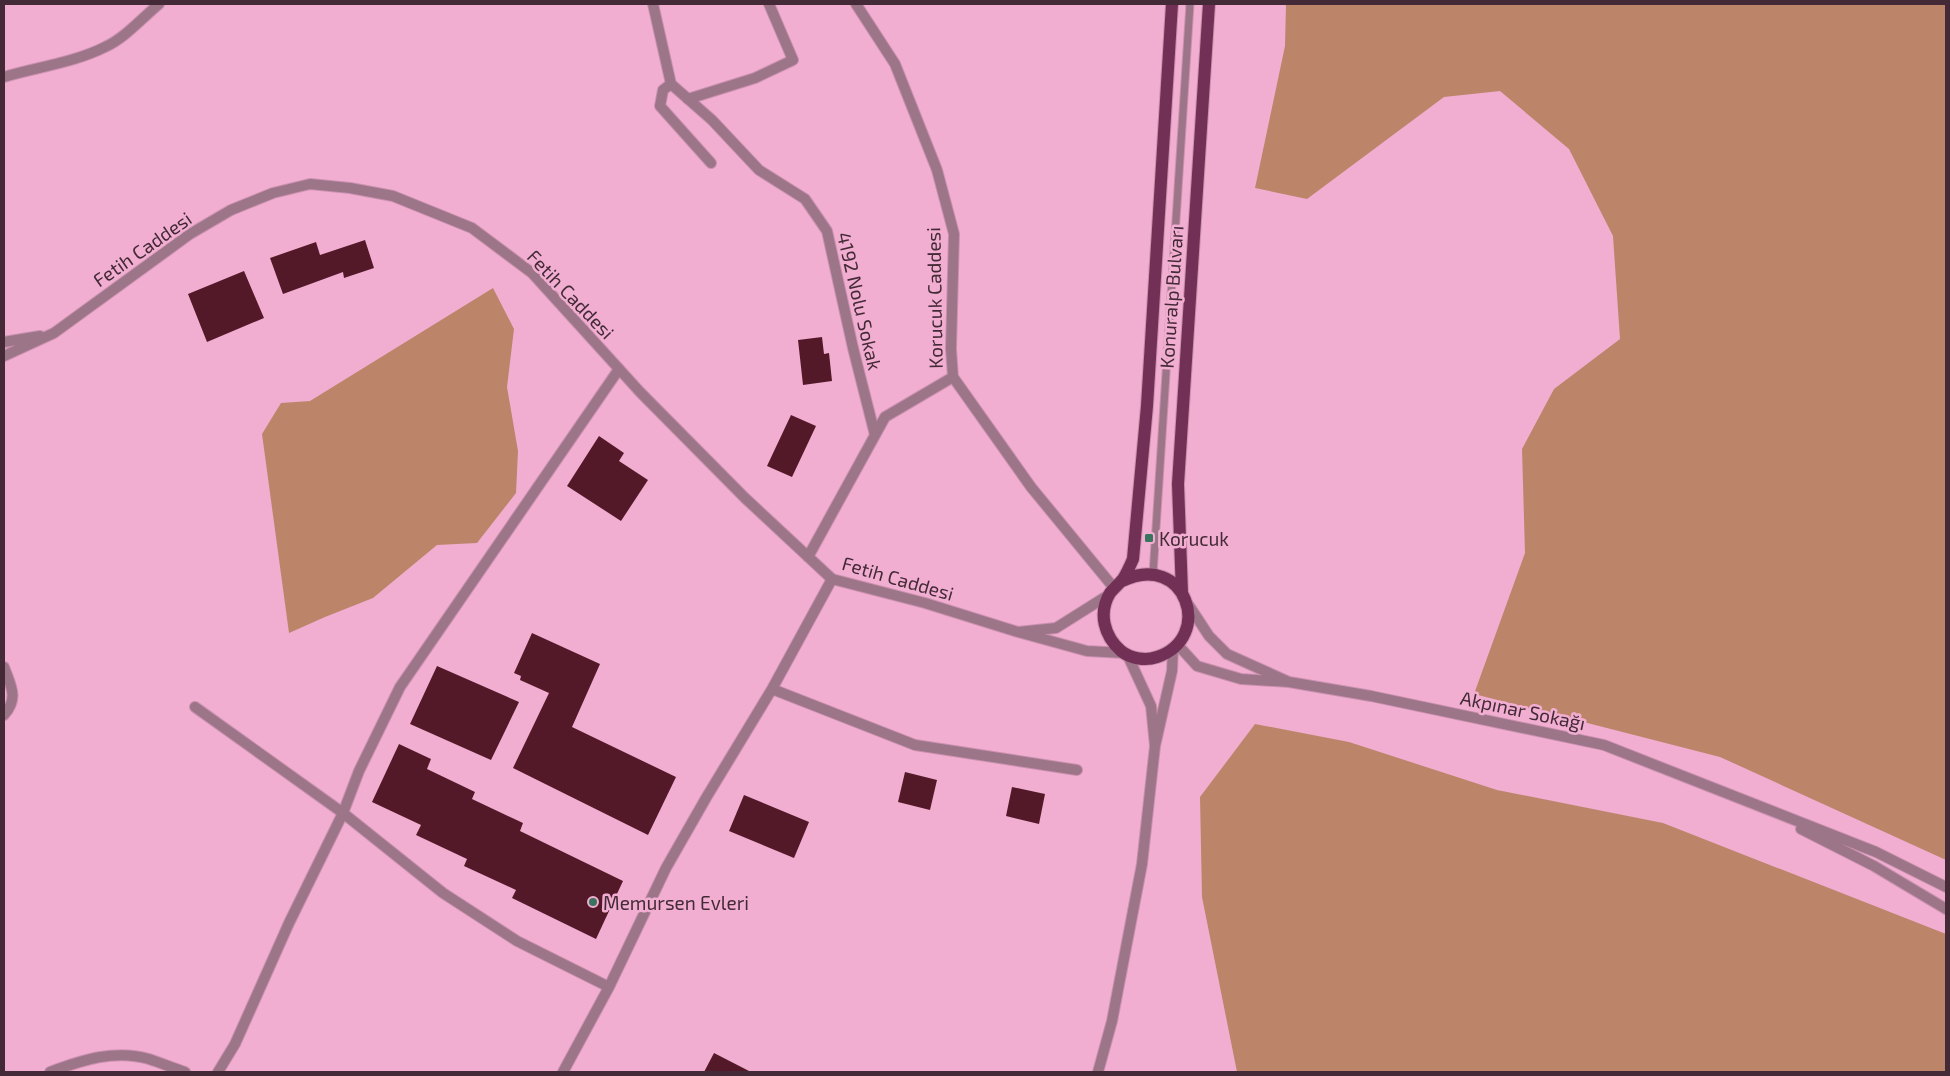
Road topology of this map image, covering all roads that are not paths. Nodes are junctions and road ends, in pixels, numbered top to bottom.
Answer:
1 (159, 4) edge
2 (653, 4) edge
3 (769, 4) edge
4 (856, 4) edge
5 (1172, 4) edge
6 (1190, 4) edge
7 (1209, 4) edge
8 (4, 77) edge
9 (671, 84) junction
10 (688, 99) junction
11 (711, 163) dead end
12 (54, 333) junction
13 (4, 342) edge
14 (4, 356) edge
15 (619, 368) junction
16 (953, 377) junction
17 (875, 435) junction
18 (808, 557) junction
19 (1154, 574) junction
20 (832, 579) junction
21 (1115, 588) junction
22 (1185, 599) junction
23 (1018, 632) junction
24 (1175, 646) junction
25 (1125, 654) junction
26 (4, 667) edge
27 (1289, 682) junction
28 (772, 689) junction
29 (195, 708) dead end
30 (4, 715) edge
31 (1155, 746) junction
32 (1077, 770) dead end
33 (1742, 799) junction
34 (343, 813) junction
35 (1946, 887) edge
36 (1946, 909) edge
37 (609, 987) junction
38 (50, 1072) edge
39 (185, 1072) edge
40 (218, 1072) edge
41 (563, 1072) edge
42 (1098, 1072) edge

1 - 8 street
2 - 9 street
3 - 10 street
4 - 16 street, Korucuk Caddesi
5 - 21 main road, Konuralp Bulvarı
6 - 19 lane
7 - 22 main road, Konuralp Bulvarı
9 - 10 street, 4192 Nolu Sokak
9 - 11 street
10 - 17 street, 4192 Nolu Sokak
12 - 13 street
12 - 14 street, Fetih Caddesi
12 - 15 street, Fetih Caddesi
15 - 18 street, Fetih Caddesi
15 - 34 street
16 - 17 street
16 - 21 street, Korucuk Caddesi
17 - 18 street
18 - 20 street, Fetih Caddesi
19 - 21 main road
19 - 22 main road
20 - 23 street, Fetih Caddesi
20 - 28 street
21 - 23 street, Fetih Caddesi
21 - 25 main road
22 - 24 main road
22 - 27 street, Akpınar Sokağı
23 - 25 street, Fetih Caddesi
24 - 25 main road
24 - 27 street, Akpınar Sokağı
24 - 31 street
25 - 31 street
26 - 30 street
27 - 33 street, Akpınar Sokağı
28 - 32 street
28 - 37 street
29 - 34 street
31 - 42 street
33 - 35 street, Akpınar Sokağı
33 - 36 street, Akpınar Sokağı
34 - 37 street
34 - 40 street
37 - 41 street
38 - 39 street

